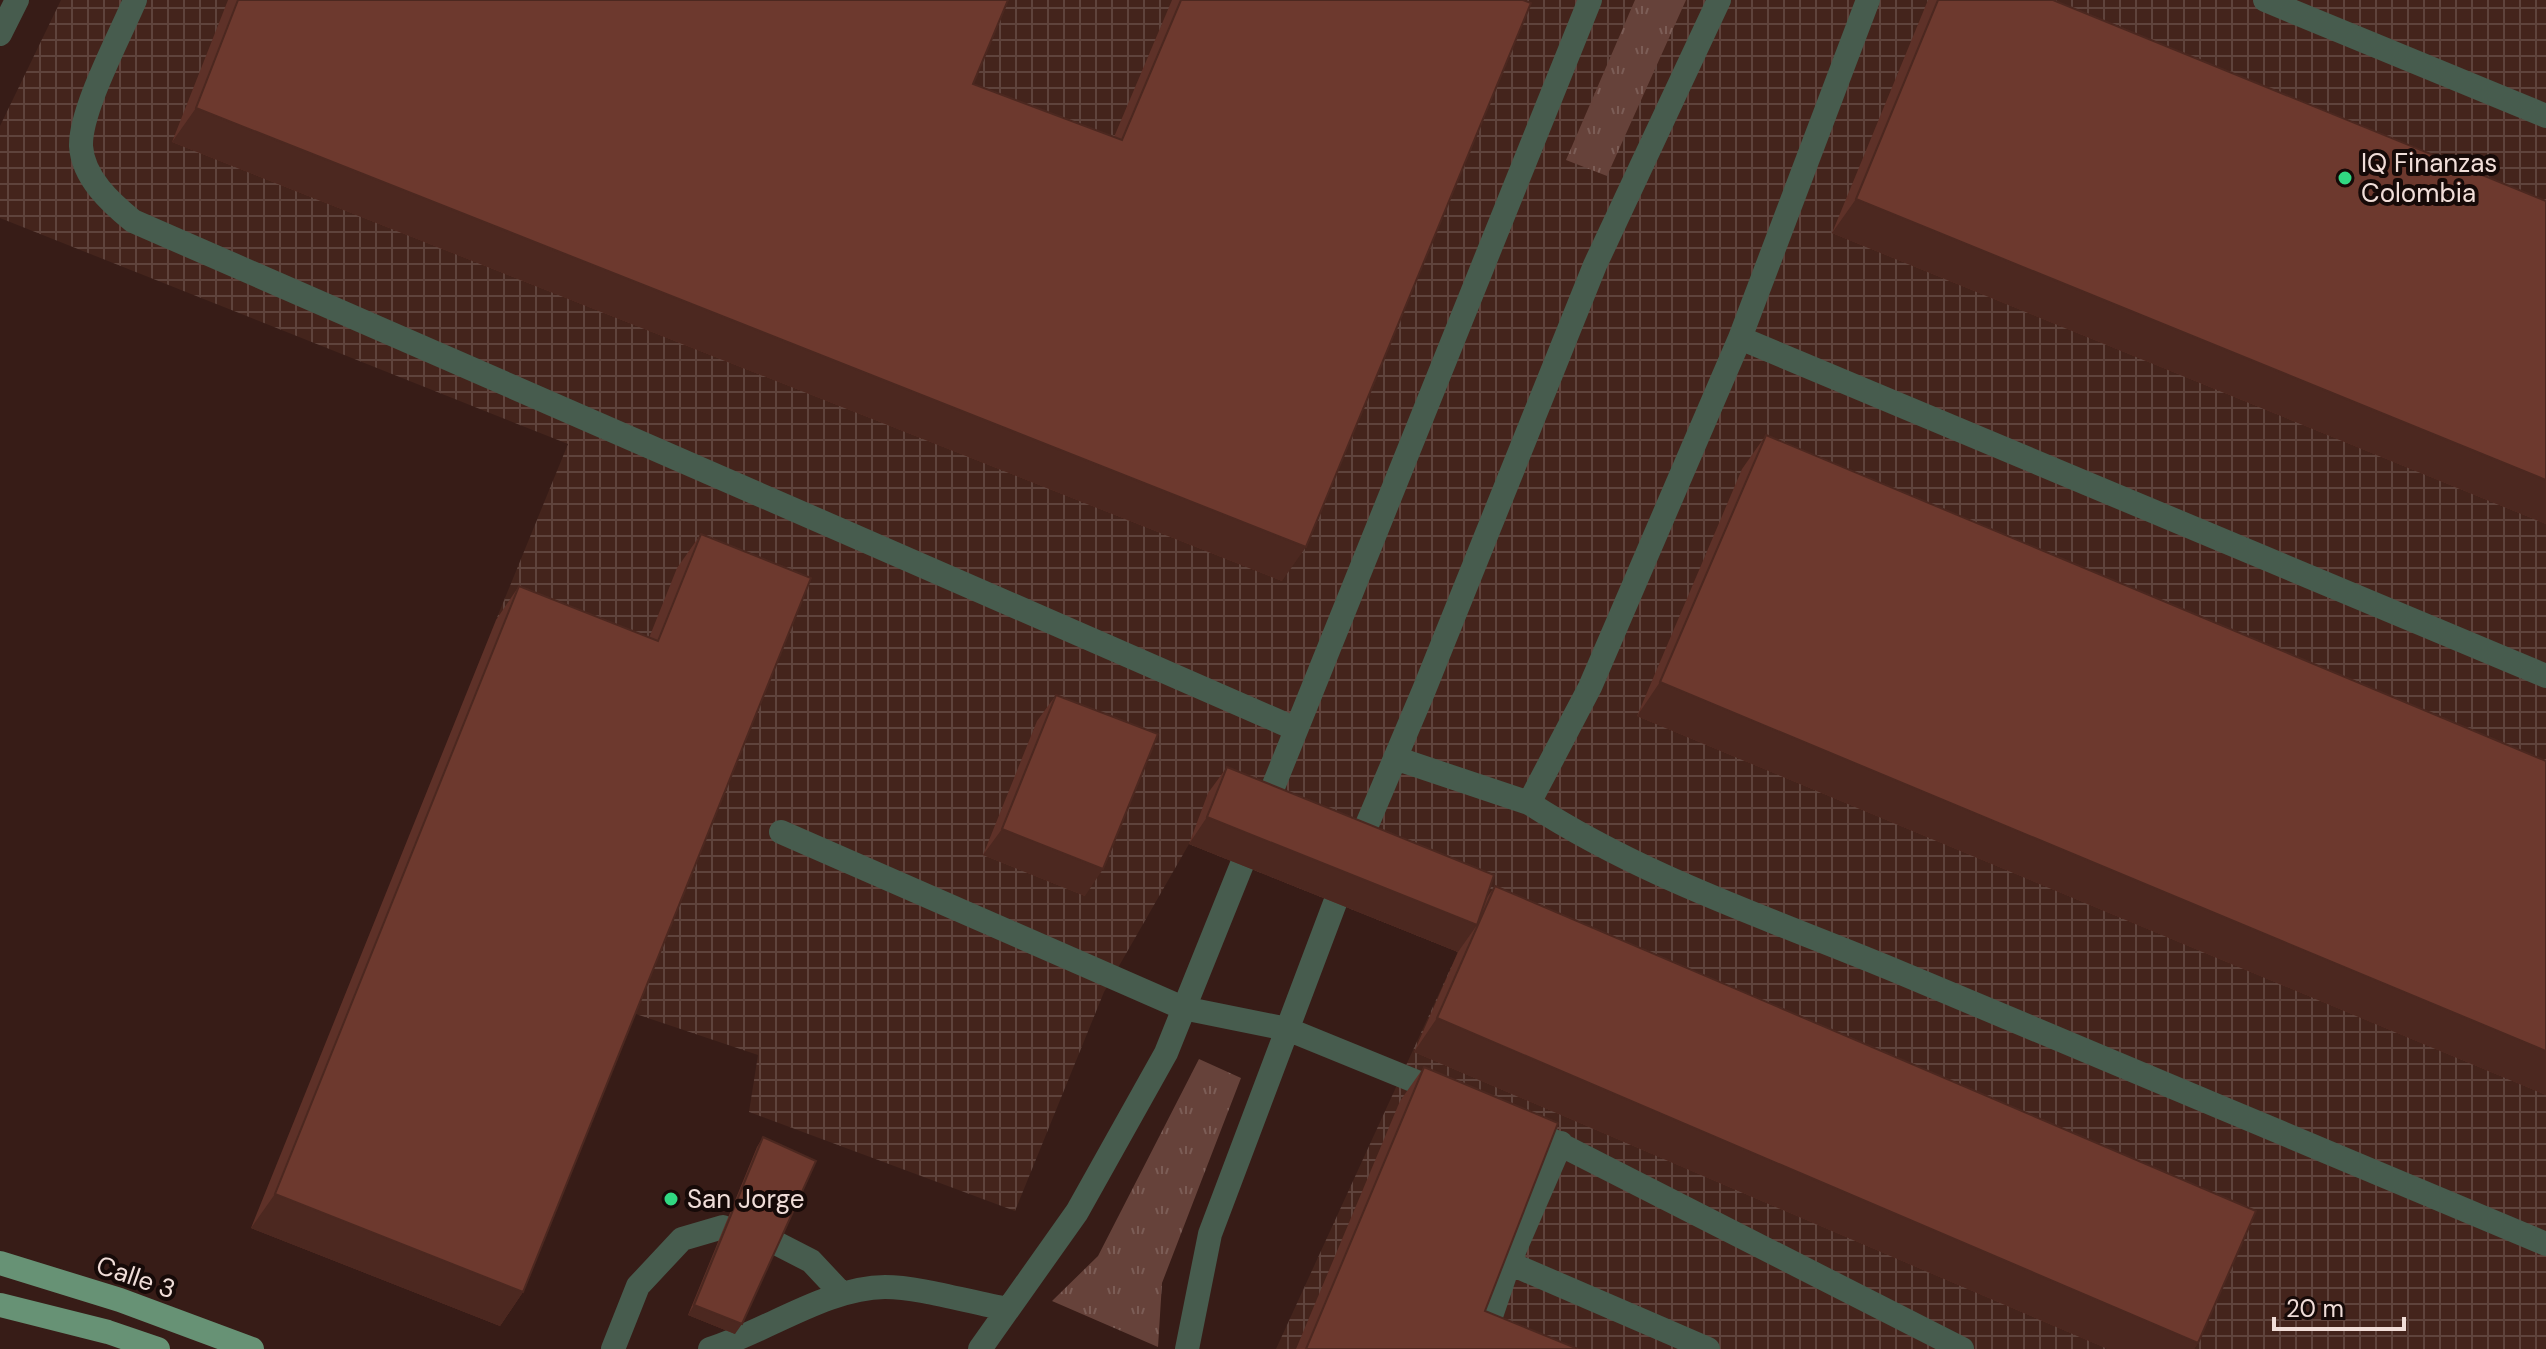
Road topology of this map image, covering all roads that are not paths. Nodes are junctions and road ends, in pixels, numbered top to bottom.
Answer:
1 (17, 0) edge
2 (135, 0) edge
3 (1590, 0) edge
4 (1719, 0) edge
5 (1868, 0) edge
6 (2265, 0) edge
7 (0, 34) edge
8 (2546, 116) edge
9 (1740, 338) junction
10 (2546, 676) edge
11 (1296, 729) junction
12 (1395, 758) junction
13 (1529, 803) junction
14 (781, 832) dead end
15 (1183, 1008) junction
16 (1287, 1029) junction
17 (1460, 1100) edge
18 (1503, 1117) edge
19 (1561, 1143) junction
20 (723, 1227) edge
21 (776, 1243) edge
22 (2546, 1244) edge
23 (0, 1263) edge
24 (1509, 1263) junction
25 (842, 1294) junction
26 (0, 1305) edge
27 (1008, 1309) junction
28 (158, 1349) edge
29 (252, 1349) edge
30 (613, 1349) edge
31 (710, 1349) edge
32 (980, 1349) edge
33 (1187, 1349) edge
34 (1504, 1349) edge
35 (1708, 1349) edge
36 (1962, 1349) edge

1 - 7 street
2 - 11 street
3 - 11 street
4 - 12 street
5 - 9 street
6 - 8 street
9 - 10 street
9 - 13 street
11 - 15 street
12 - 13 street
12 - 16 street
13 - 22 street
14 - 15 street
15 - 16 street
15 - 27 street
16 - 17 street
16 - 33 street
18 - 19 street
19 - 24 street
19 - 36 street
20 - 30 street
21 - 25 street
23 - 29 main road, Calle 3
24 - 34 street
24 - 35 street
25 - 27 street
25 - 31 street
26 - 28 main road
27 - 32 street

